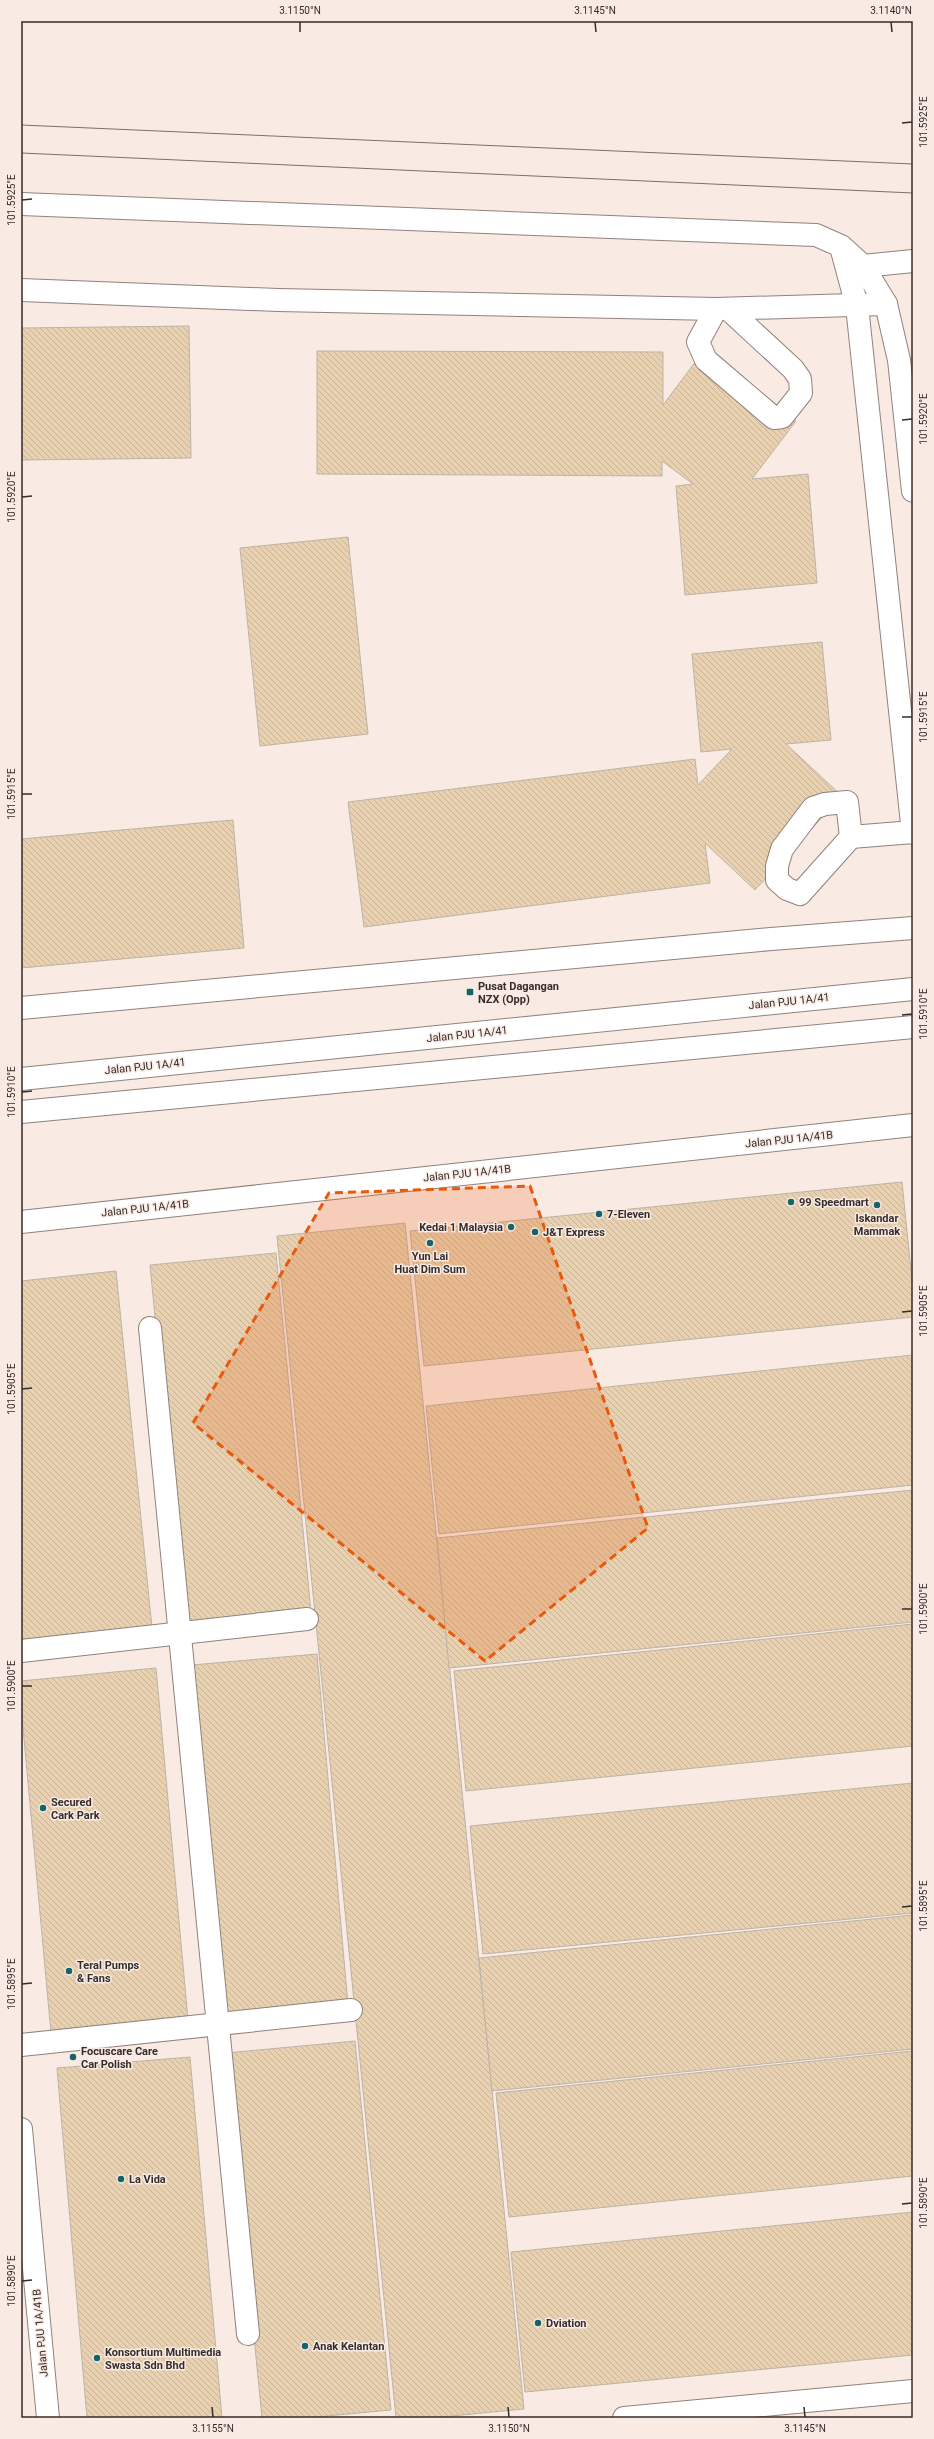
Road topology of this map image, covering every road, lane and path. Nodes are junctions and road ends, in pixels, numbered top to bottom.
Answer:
1 (21, 204) edge
2 (841, 246) junction
3 (913, 261) edge
4 (863, 266) junction
5 (21, 290) edge
6 (886, 304) junction
7 (857, 306) junction
8 (722, 309) junction
9 (906, 358) edge
10 (913, 491) edge
11 (913, 833) edge
12 (851, 837) dead end
13 (913, 928) edge
14 (913, 989) edge
15 (21, 1008) edge
16 (913, 1026) edge
17 (21, 1079) edge
18 (21, 1112) edge
19 (913, 1125) edge
20 (21, 1222) edge
21 (150, 1328) dead end
22 (307, 1619) dead end
23 (179, 1632) junction
24 (21, 1651) edge
25 (351, 2010) dead end
26 (219, 2025) junction
27 (21, 2045) edge
28 (21, 2129) edge
29 (248, 2334) dead end
30 (913, 2391) edge
31 (678, 2416) edge
32 (48, 2418) edge
33 (624, 2418) edge

1 - 2 street
2 - 4 street
2 - 7 street
3 - 4 street
4 - 6 street
5 - 8 street
6 - 7 street
6 - 9 street
7 - 8 street
7 - 11 street
8 - 8 street
9 - 10 street
11 - 12 street
13 - 15 street
14 - 17 street, Jalan PJU 1A/41
16 - 18 street
19 - 20 street, Jalan PJU 1A/41B
21 - 23 street
22 - 23 street
23 - 24 street
23 - 26 street
25 - 26 street
26 - 27 street
26 - 29 street
28 - 32 street, Jalan PJU 1A/41B
30 - 31 street
31 - 33 street

